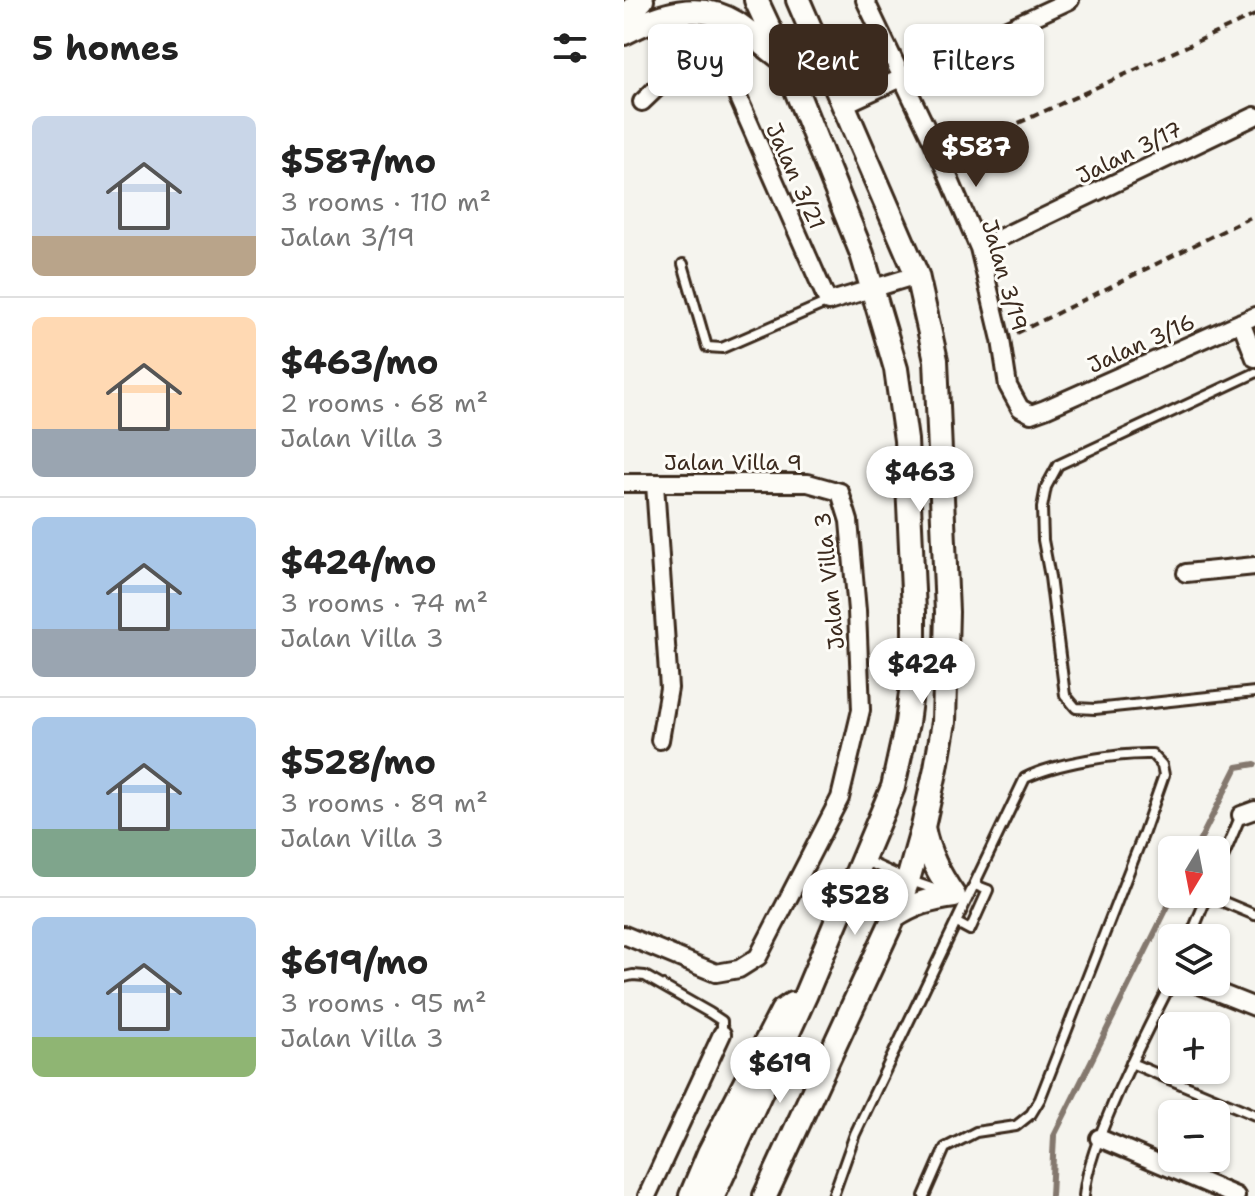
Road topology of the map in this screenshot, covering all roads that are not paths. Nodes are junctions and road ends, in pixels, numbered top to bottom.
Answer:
1 (642, 0) edge
2 (756, 0) edge
3 (798, 0) edge
4 (865, 0) edge
5 (1070, 0) edge
6 (624, 17) edge
7 (769, 28) edge
8 (624, 33) edge
9 (769, 49) edge
10 (903, 77) junction
11 (798, 96) edge
12 (642, 102) dead end
13 (843, 105) junction
14 (1255, 116) edge
15 (979, 248) junction
16 (683, 264) dead end
17 (917, 275) junction
18 (873, 289) junction
19 (828, 302) junction
20 (1248, 319) edge
21 (1255, 358) edge
22 (1255, 373) edge
23 (1045, 409) joint
24 (624, 483) edge
25 (655, 484) junction
26 (840, 492) joint
27 (1255, 566) edge
28 (1186, 573) dead end
29 (1255, 692) edge
30 (660, 740) dead end
31 (1248, 812) edge
32 (923, 827) junction
33 (1230, 847) edge
34 (863, 859) junction
35 (908, 880) junction
36 (975, 885) junction
37 (960, 899) junction
38 (1230, 904) edge
39 (1255, 915) edge
40 (894, 917) junction
41 (957, 923) junction
42 (624, 935) edge
43 (624, 977) edge
44 (805, 996) junction
45 (1164, 996) edge
46 (1227, 996) edge
47 (1255, 1007) edge
48 (722, 1034) joint
49 (1131, 1063) junction
50 (1255, 1115) edge
51 (1099, 1138) junction
52 (770, 1191) edge
53 (647, 1196) edge
54 (691, 1196) edge
55 (713, 1196) edge
56 (833, 1196) edge
57 (924, 1196) edge
58 (1084, 1196) edge
59 (1236, 1196) edge

1 - 6 street
2 - 7 street
3 - 13 street
4 - 10 street, Jalan 3/19
5 - 10 street
8 - 9 street
10 - 13 street
10 - 15 street, Jalan 3/19
11 - 18 street
12 - 19 street, Jalan 3/21
13 - 17 street
14 - 15 street, Jalan 3/17
15 - 23 street, Jalan 3/19
16 - 19 lane
17 - 18 street
17 - 32 street
18 - 19 street
18 - 34 street
20 - 21 street
20 - 23 street, Jalan 3/16
22 - 29 lane
24 - 25 street, Jalan Villa 9
25 - 26 street, Jalan Villa 9
25 - 30 street
26 - 42 street, Jalan Villa 3
27 - 28 street
31 - 33 lane
32 - 35 street
32 - 37 street
34 - 35 lane
34 - 44 street
35 - 37 lane
35 - 40 street
36 - 37 lane
36 - 41 lane
36 - 57 lane
37 - 40 street
37 - 41 lane
38 - 39 lane
40 - 52 street
41 - 56 lane
43 - 48 lane
44 - 54 street
44 - 55 street
45 - 49 lane
46 - 47 street
48 - 53 street
49 - 50 lane
49 - 51 lane
51 - 58 lane
51 - 59 street

